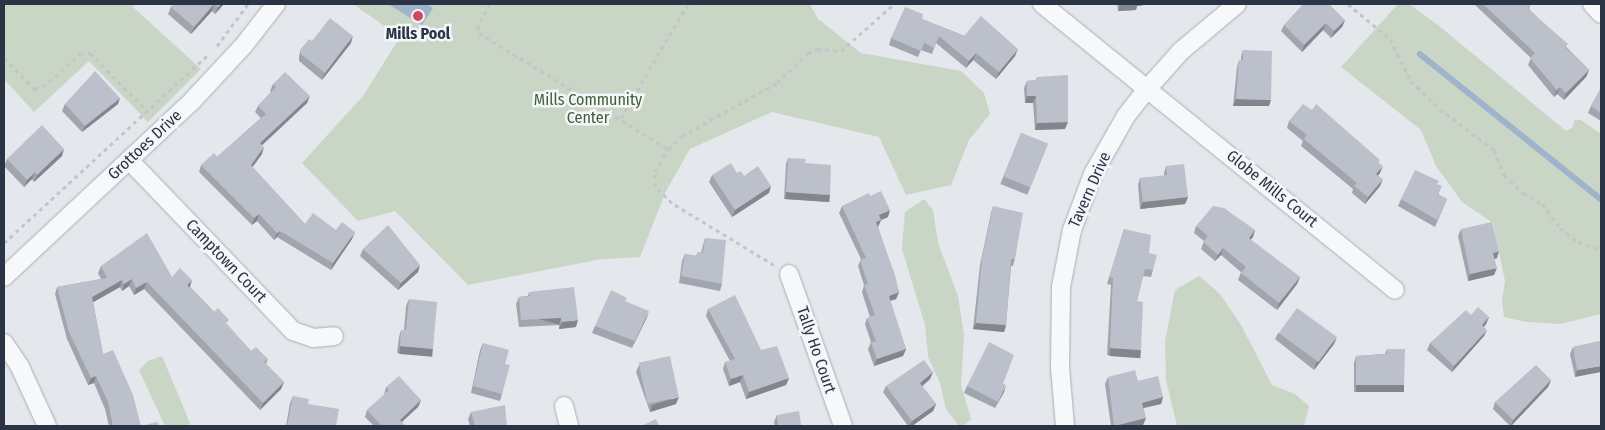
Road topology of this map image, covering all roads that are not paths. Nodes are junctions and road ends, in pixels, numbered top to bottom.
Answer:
1 (276, 4) edge
2 (1042, 4) edge
3 (1237, 4) edge
4 (1592, 4) edge
5 (1601, 14) edge
6 (1148, 88) junction
7 (129, 160) junction
8 (789, 274) road end
9 (4, 277) edge
10 (1395, 290) dead end
11 (334, 336) dead end
12 (4, 343) edge
13 (564, 406) dead end
14 (47, 426) edge
15 (570, 426) edge
16 (842, 426) edge
17 (1065, 426) edge

1 - 7 street, Grottoes Drive
2 - 6 street, Globe Mills Court
3 - 6 street, Tavern Drive
4 - 5 street
6 - 10 street, Globe Mills Court
6 - 17 street, Tavern Drive
7 - 9 street, Grottoes Drive
7 - 11 street, Camptown Court
8 - 16 street, Tally Ho Court
12 - 14 street
13 - 15 street

